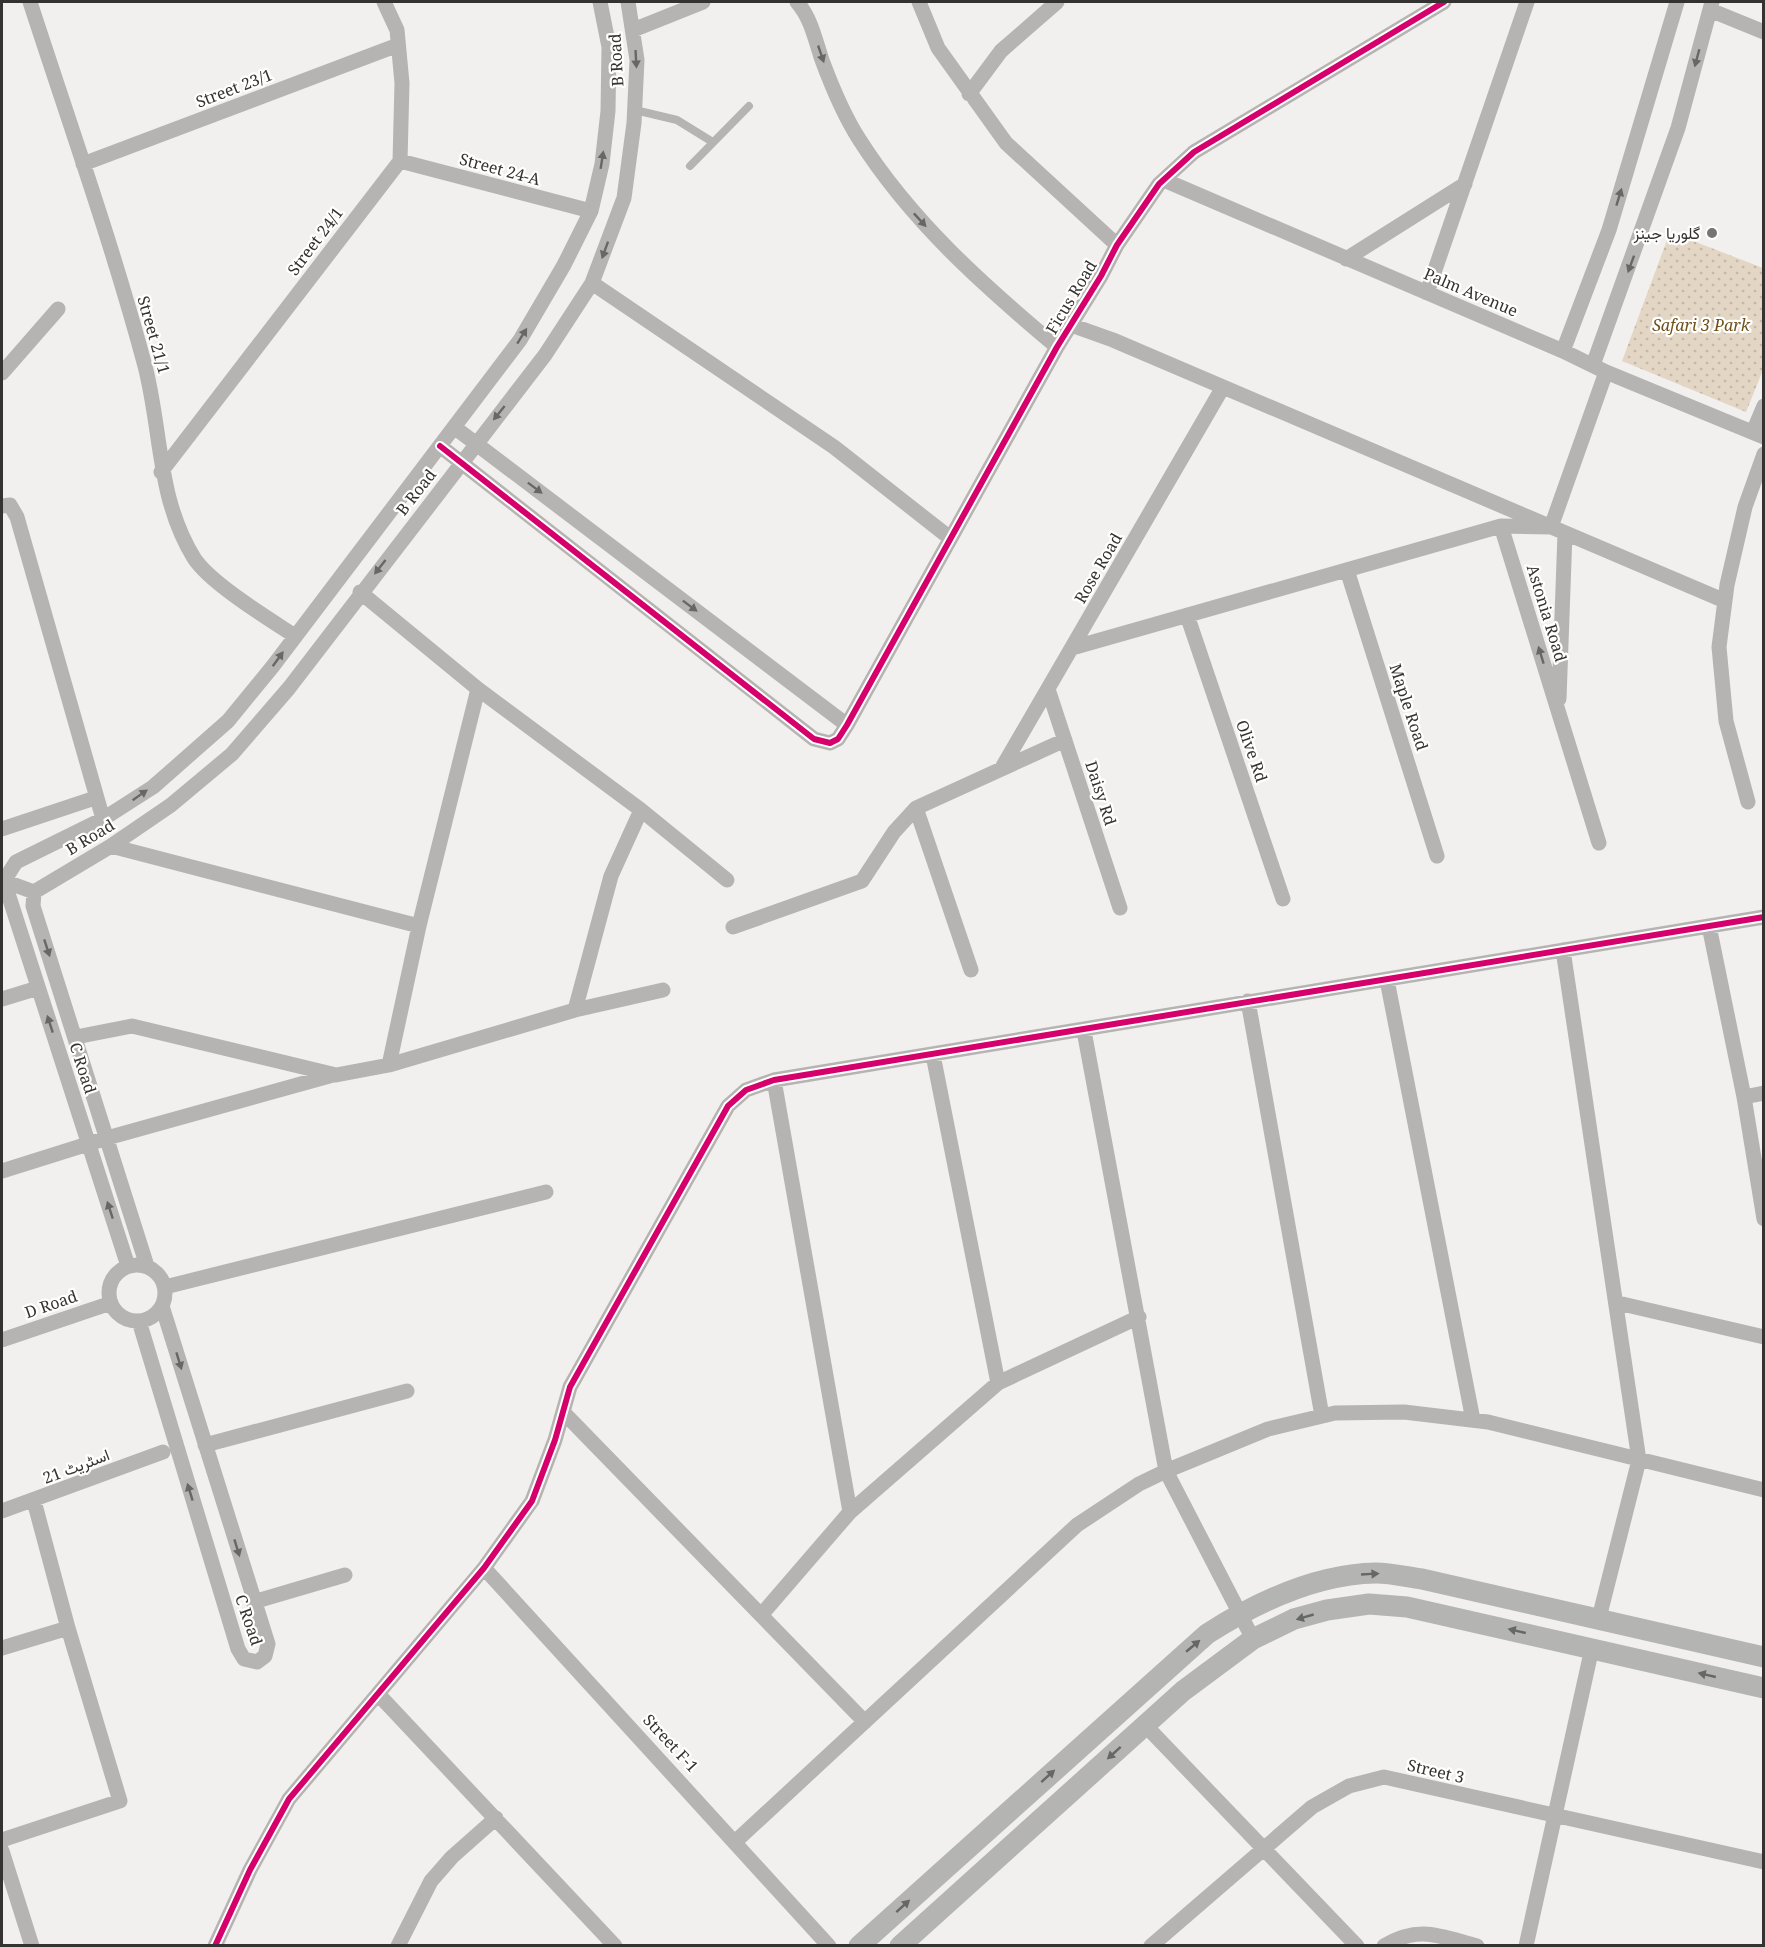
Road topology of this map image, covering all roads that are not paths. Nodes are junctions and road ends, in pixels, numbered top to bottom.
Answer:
1 (30, 2) edge
2 (384, 2) edge
3 (600, 2) edge
4 (628, 2) edge
5 (703, 2) edge
6 (797, 2) edge
7 (919, 2) edge
8 (1057, 2) edge
9 (1444, 2) edge
10 (1527, 2) edge
11 (1677, 2) edge
12 (1711, 6) edge
13 (633, 30) junction
14 (1764, 32) edge
15 (398, 45) junction
16 (969, 94) junction
17 (749, 106) dead end
18 (635, 110) junction
19 (711, 141) junction
20 (400, 160) junction
21 (83, 164) junction
22 (690, 166) dead end
23 (1164, 180) junction
24 (1465, 184) junction
25 (591, 212) junction
26 (1117, 245) junction
27 (1346, 259) junction
28 (592, 283) junction
29 (1427, 293) junction
30 (58, 309) dead end
31 (1071, 325) junction
32 (1057, 347) junction
33 (1563, 351) junction
34 (1600, 368) junction
35 (2, 373) edge
36 (1223, 387) junction
37 (1764, 406) edge
38 (454, 427) junction
39 (1758, 434) edge
40 (475, 443) junction
41 (440, 446) junction
42 (1764, 454) edge
43 (461, 462) junction
44 (161, 472) junction
45 (2, 506) edge
46 (1501, 526) junction
47 (1558, 530) junction
48 (950, 538) junction
49 (1347, 570) junction
50 (360, 592) junction
51 (1725, 601) junction
52 (1187, 615) junction
53 (295, 636) junction
54 (1072, 648) junction
55 (478, 688) junction
56 (1048, 689) junction
57 (1558, 711) junction
58 (847, 725) junction
59 (1065, 740) junction
60 (1003, 766) junction
61 (95, 798) junction
62 (1748, 802) dead end
63 (916, 808) junction
64 (641, 810) junction
65 (103, 819) junction
66 (2, 830) edge
67 (1599, 843) dead end
68 (111, 846) junction
69 (1437, 856) dead end
70 (728, 880) dead end
71 (4, 881) junction
72 (34, 892) junction
73 (1283, 899) dead end
74 (1120, 908) dead end
75 (1764, 917) edge
76 (419, 926) junction
77 (1709, 926) junction
78 (733, 927) dead end
79 (1563, 950) junction
80 (971, 970) dead end
81 (1387, 980) junction
82 (38, 988) junction
83 (663, 990) dead end
84 (2, 999) edge
85 (1248, 1001) junction
86 (575, 1010) junction
87 (1084, 1031) junction
88 (76, 1037) junction
89 (933, 1055) junction
90 (389, 1065) junction
91 (336, 1074) junction
92 (774, 1080) junction
93 (1764, 1093) edge
94 (1744, 1097) junction
95 (107, 1138) junction
96 (88, 1144) junction
97 (2, 1171) edge
98 (546, 1192) dead end
99 (1764, 1219) edge
100 (128, 1266) junction
101 (147, 1266) junction
102 (165, 1287) junction
103 (111, 1303) junction
104 (1618, 1303) junction
105 (162, 1306) junction
106 (1139, 1317) junction
107 (139, 1321) junction
108 (1764, 1337) edge
109 (2, 1340) edge
110 (998, 1383) junction
111 (407, 1391) dead end
112 (564, 1413) junction
113 (1322, 1416) junction
114 (1473, 1420) junction
115 (205, 1445) junction
116 (163, 1452) dead end
117 (1639, 1460) junction
118 (1166, 1471) junction
119 (1764, 1490) edge
120 (34, 1501) junction
121 (2, 1511) edge
122 (850, 1512) junction
123 (484, 1568) junction
124 (345, 1575) dead end
125 (254, 1602) junction
126 (762, 1614) junction
127 (1238, 1614) junction
128 (1599, 1618) junction
129 (68, 1628) junction
130 (1252, 1639) junction
131 (2, 1648) edge
132 (1592, 1648) junction
133 (1764, 1657) edge
134 (1764, 1688) edge
135 (378, 1694) junction
136 (864, 1722) junction
137 (1145, 1725) junction
138 (1553, 1815) junction
139 (496, 1818) junction
140 (2, 1840) edge
141 (736, 1841) junction
142 (1265, 1848) junction
143 (2, 1851) edge
144 (1764, 1862) edge
145 (608, 1943) edge
146 (32, 1946) edge
147 (215, 1946) edge
148 (398, 1946) edge
149 (829, 1946) edge
150 (859, 1946) edge
151 (900, 1946) edge
152 (1151, 1946) edge
153 (1357, 1946) edge
154 (1384, 1946) edge
155 (1477, 1946) edge
156 (1526, 1946) edge

1 - 21 street, Street 21/1
2 - 15 street
25 -> 3 street, B Road
4 - 13 street, B Road
5 - 13 street
6 -> 32 street
7 - 16 street
8 - 16 street
9 - 23 street, Ficus Road
10 - 24 street
33 -> 11 street
12 - 14 street
12 -> 34 street, Astonia Road
13 -> 18 street, B Road
15 - 20 street
15 - 21 street, Street 23/1
16 - 26 street
17 - 19 lane
18 - 19 lane
18 -> 28 street, B Road
19 - 22 lane
20 - 25 street, Street 24-A
20 - 44 street, Street 24/1
21 - 44 street, Street 21/1
23 - 26 street, Ficus Road
23 - 27 street, Palm Avenue
24 - 27 street
24 - 29 street
38 -> 25 street, B Road
26 - 31 street, Ficus Road
27 - 29 street, Palm Avenue
28 -> 40 street, B Road
28 - 48 street
29 - 33 street, Palm Avenue
30 - 35 street
31 - 32 street, Ficus Road
31 - 36 street
32 - 48 street, Ficus Road
33 - 34 street, Palm Avenue
34 - 39 street, Palm Avenue
34 - 47 street, Astonia Road
36 - 47 street
36 - 54 street, Rose Road
37 - 39 street
38 - 40 street
38 - 41 street, B Road
40 - 43 street, B Road
40 -> 58 street
41 - 43 street
41 - 53 street, B Road
42 - 51 street
43 -> 50 street, B Road
43 - 58 street
44 - 53 street, Street 21/1
45 - 61 street
46 - 47 street
46 - 49 street
57 -> 46 street, Astonia Road
47 - 51 street
47 - 57 street, Astonia Road
48 - 58 street, Ficus Road
49 - 52 street
49 - 69 street, Maple Road
50 - 55 street
50 - 68 street, B Road
51 - 62 street
52 - 54 street
52 - 73 street, Olive Rd
65 -> 53 street, B Road
54 - 56 street, Rose Road
55 - 64 street
55 - 76 street
56 - 59 street, Daisy Rd
56 - 60 street, Rose Road
57 - 67 street, Astonia Road
59 - 60 street
59 - 74 street, Daisy Rd
60 - 63 street
61 - 65 street
61 - 66 street
63 - 78 street
63 - 80 street
64 - 70 street
64 - 86 street
65 - 71 street, B Road
68 - 72 street, B Road
68 - 76 street
71 - 72 street
71 - 82 street, C Road
72 -> 88 street, C Road
75 - 77 street
76 - 90 street
77 - 79 street
77 - 94 street
79 - 81 street
79 - 104 street
81 - 85 street
81 - 114 street
82 - 84 street
96 -> 82 street, C Road
83 - 86 street
85 - 87 street
85 - 113 street
86 - 90 street
87 - 89 street
87 - 106 street
88 - 91 street
88 - 95 street, C Road
89 - 92 street
89 - 110 street
90 - 91 street
91 - 95 street
92 - 112 street
92 - 122 street
93 - 94 street
94 - 99 street
95 - 96 street
95 - 101 street, C Road
96 - 97 street
100 -> 96 street, C Road
98 - 102 street
100 - 101 street
100 - 103 street
101 - 102 street
102 - 105 street
103 - 107 street
103 - 109 street, D Road
104 - 108 street
104 - 117 street
105 - 107 street
105 -> 115 street, C Road
106 - 110 street
106 - 118 street
125 -> 107 street, C Road
110 - 122 street
111 - 115 street
112 - 123 street
112 - 126 street
113 - 114 street
113 - 118 street
114 - 117 street
115 -> 125 street, C Road
116 - 120 street, اسٹریٹ 21
117 - 119 street
117 - 128 street
118 - 127 street
118 - 136 street
120 - 121 street, اسٹریٹ 21
120 - 129 street
122 - 126 street
123 - 135 street
123 - 141 street, Street F-1
124 - 125 street
126 - 136 street
127 -> 128 street
127 - 130 street
150 -> 127 street
128 - 133 street
129 - 131 street
129 - 140 street
132 -> 130 street
130 - 137 street
134 -> 132 street
132 - 138 street
135 - 139 street
135 - 147 street
136 - 141 street
137 - 142 street
137 -> 151 street
138 - 142 street, Street 3
138 - 144 street, Street 3
138 - 156 street
139 - 145 street
139 - 148 street
141 - 149 street, Street F-1
142 - 152 street, Street 3
142 - 153 street
143 - 146 street
154 - 155 street

